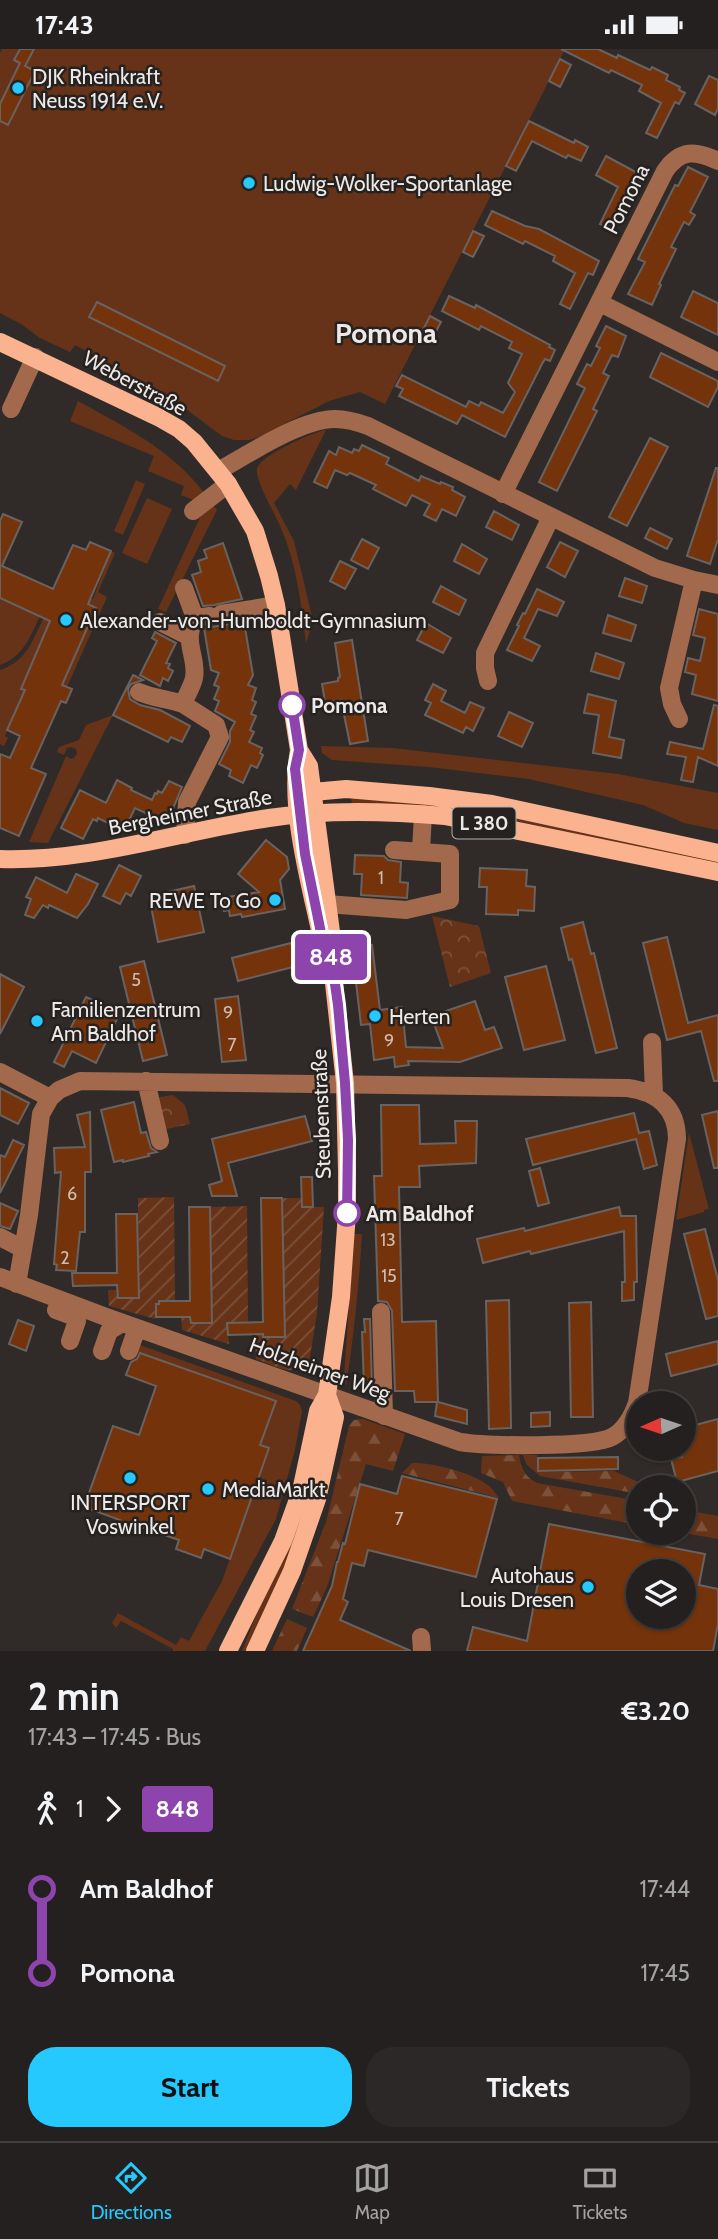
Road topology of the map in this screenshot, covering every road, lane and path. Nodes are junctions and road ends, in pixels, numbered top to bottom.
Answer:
1 (718, 161) edge
2 (600, 303) junction
3 (0, 342) edge
4 (35, 357) junction
5 (718, 362) edge
6 (11, 409) dead end
7 (223, 478) junction
8 (503, 494) junction
9 (193, 511) dead end
10 (551, 517) junction
11 (694, 580) junction
12 (718, 585) edge
13 (184, 588) dead end
14 (276, 605) junction
15 (209, 616) junction
16 (160, 622) dead end
17 (188, 636) junction
18 (488, 681) dead end
19 (139, 692) dead end
20 (183, 704) junction
21 (679, 719) dead end
22 (306, 806) junction
23 (423, 814) junction
24 (185, 835) junction
25 (394, 850) dead end
26 (421, 851) junction
27 (718, 853) edge
28 (0, 859) edge
29 (718, 872) edge
30 (327, 904) junction
31 (331, 956) junction
32 (652, 1042) dead end
33 (0, 1072) edge
34 (146, 1081) junction
35 (345, 1083) junction
36 (654, 1095) junction
37 (50, 1098) junction
38 (160, 1141) dead end
39 (0, 1237) edge
40 (23, 1249) junction
41 (0, 1277) edge
42 (21, 1286) junction
43 (382, 1312) dead end
44 (129, 1325) junction
45 (70, 1341) dead end
46 (102, 1351) dead end
47 (129, 1351) dead end
48 (327, 1395) junction
49 (384, 1416) junction
50 (228, 1647) edge
51 (255, 1651) edge

1 - 2 street, Pomona
2 - 5 street
2 - 8 street, Pomona
3 - 4 main road, Weberstraße
4 - 6 street
4 - 7 main road, Weberstraße
7 - 8 street
7 - 9 street
7 - 14 main road, Weberstraße
8 - 10 street
10 - 11 street
10 - 18 street
11 - 12 street
11 - 21 street
13 - 15 street
14 - 15 street
14 - 22 main road, Weberstraße
15 - 17 street
16 - 17 street
17 - 20 street
19 - 20 street
20 - 24 street
22 - 23 main road, Bergheimer Straße / L 380
22 - 24 main road, Bergheimer Straße / L 380
22 - 27 main road, Bergheimer Straße / L 380
22 - 30 main road, Steubenstraße
22 - 31 main road, Steubenstraße
23 - 26 street
23 - 29 main road, Bergheimer Straße / L 380
24 - 28 main road, Bergheimer Straße / L 380
25 - 26 street
26 - 30 street
30 - 31 main road, Steubenstraße
31 - 35 main road, Steubenstraße
32 - 36 street
33 - 37 street
34 - 35 street
34 - 37 street
34 - 38 street
35 - 36 street
35 - 48 main road, Steubenstraße
36 - 49 street, Holzheimer Weg
37 - 40 street
39 - 40 street
40 - 42 street
41 - 42 street, Holzheimer Weg
42 - 44 street, Holzheimer Weg
42 - 45 street
43 - 49 street
44 - 46 street
44 - 47 street
44 - 48 street, Holzheimer Weg
48 - 49 street, Holzheimer Weg
48 - 50 main road
48 - 51 main road

